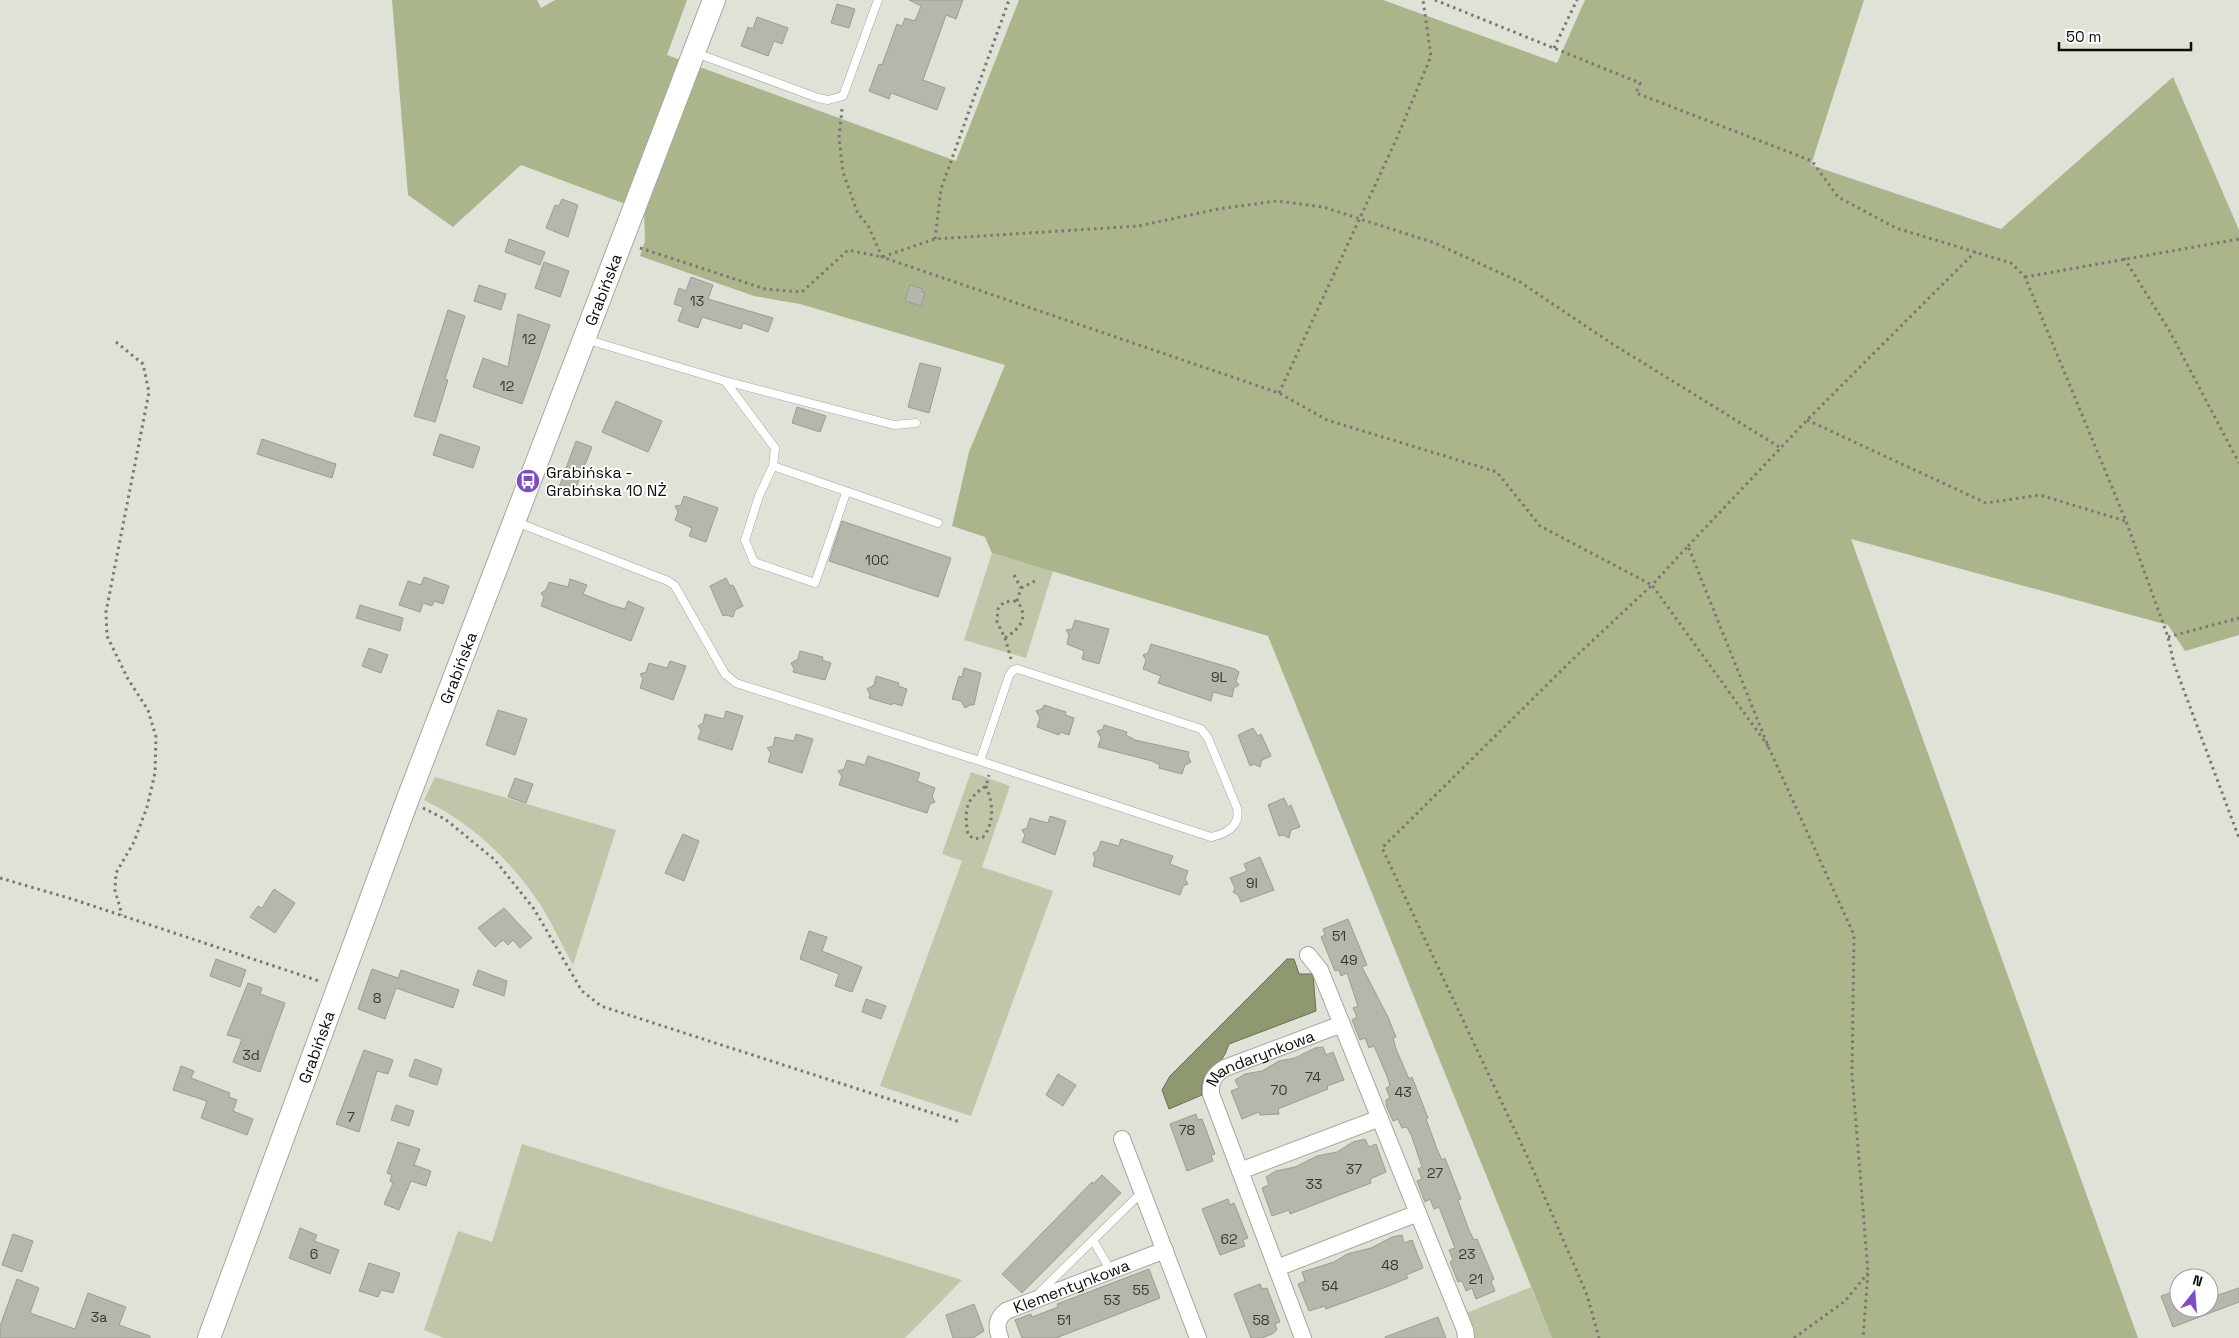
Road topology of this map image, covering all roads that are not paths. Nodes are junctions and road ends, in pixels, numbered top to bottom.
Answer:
1 (714, 0) edge
2 (878, 0) edge
3 (695, 52) junction
4 (584, 338) junction
5 (725, 382) junction
6 (916, 423) dead end
7 (773, 466) junction
8 (846, 492) junction
9 (514, 521) junction
10 (938, 523) dead end
11 (980, 761) junction
12 (1308, 954) dead end
13 (1342, 1024) junction
14 (1380, 1118) junction
15 (1122, 1139) dead end
16 (1240, 1171) junction
17 (1142, 1192) junction
18 (1418, 1213) junction
19 (1094, 1242) junction
20 (1165, 1250) junction
21 (1277, 1268) junction
22 (1111, 1271) junction
23 (1031, 1302) junction
24 (209, 1338) edge
25 (1000, 1338) edge
26 (1198, 1338) edge
27 (1303, 1338) edge
28 (1466, 1338) edge

1 - 3 street, Grabińska
2 - 3 lane
3 - 4 street, Grabińska
4 - 5 lane
4 - 9 street, Grabińska
5 - 6 lane
5 - 7 lane
7 - 8 lane
7 - 8 lane
8 - 10 lane
9 - 11 lane
9 - 24 street, Grabińska
11 - 11 lane
12 - 13 street
13 - 14 street
13 - 16 street, Mandarynkowa
14 - 16 street
14 - 18 street
15 - 17 street
16 - 21 street, Mandarynkowa
17 - 19 lane
17 - 20 street
18 - 21 street
18 - 28 street
19 - 22 lane
19 - 23 lane
20 - 22 street, Klementynkowa
20 - 26 street
21 - 27 street, Mandarynkowa
22 - 23 street, Klementynkowa
23 - 25 street, Klementynkowa

